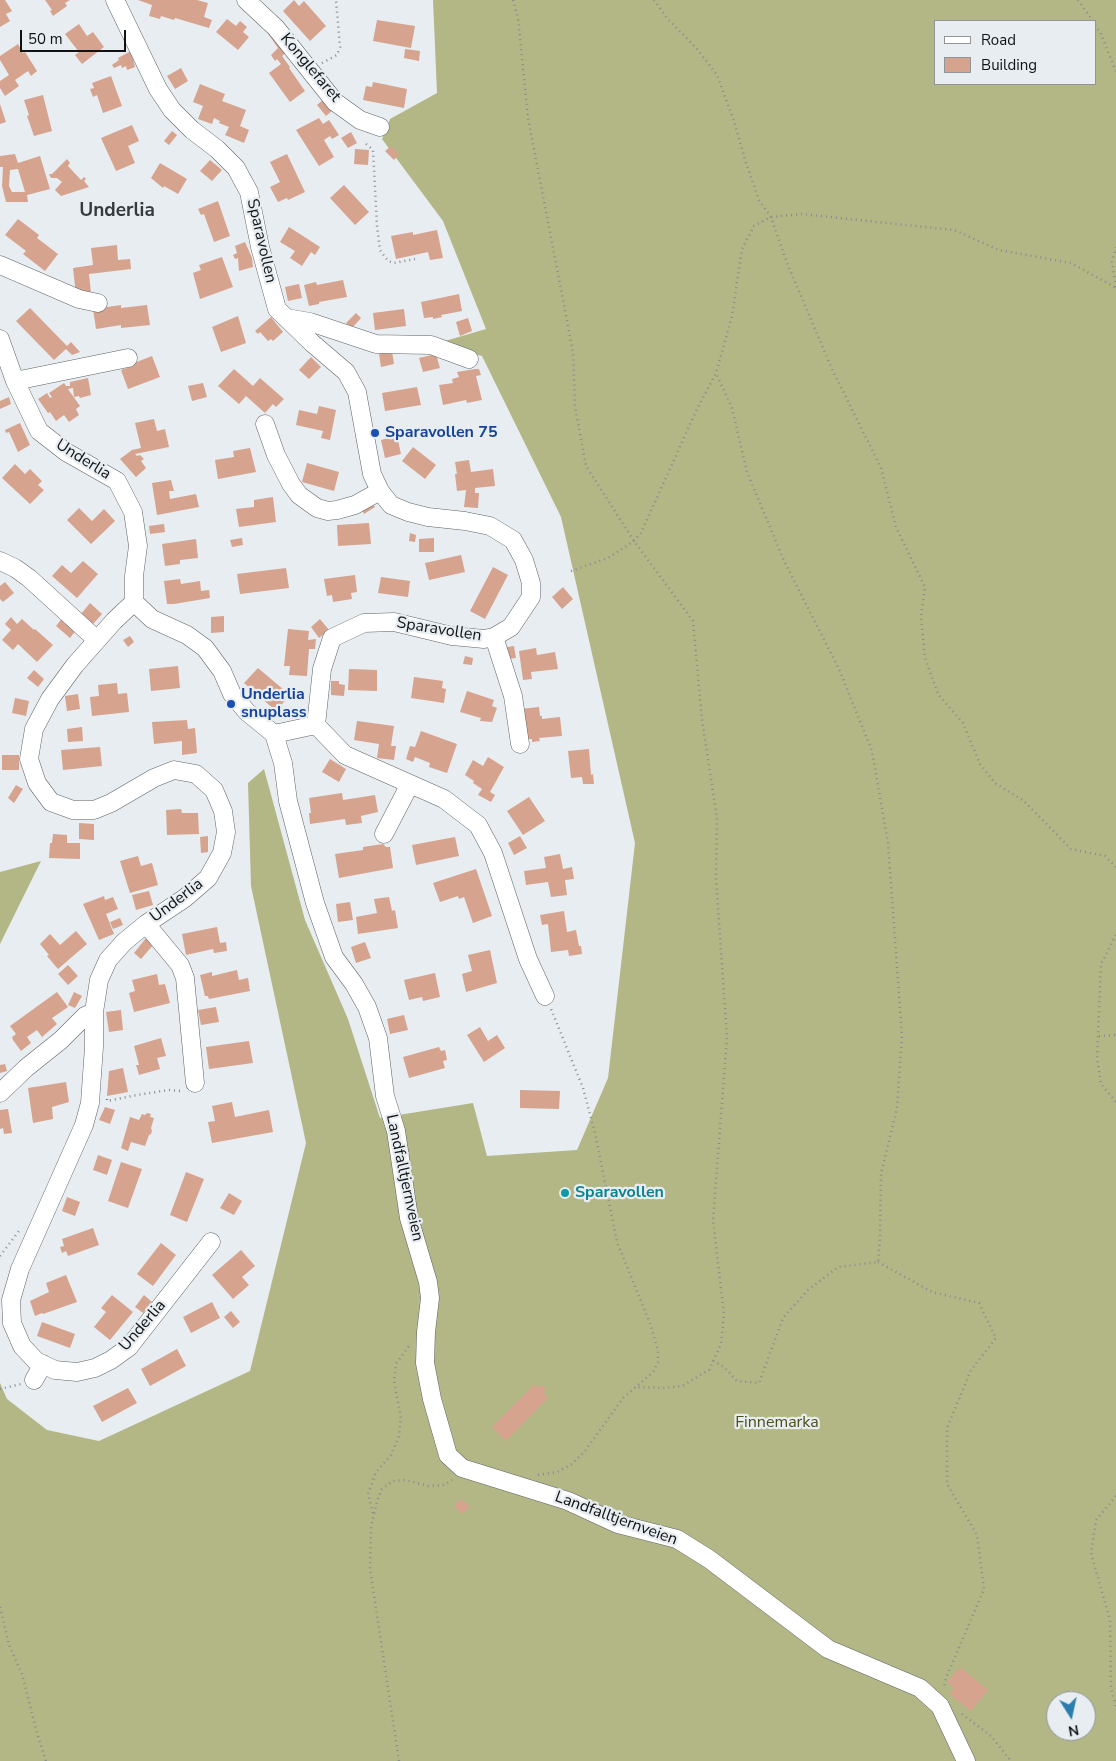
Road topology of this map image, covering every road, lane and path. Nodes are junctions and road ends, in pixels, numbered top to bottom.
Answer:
1 (115, 0) edge
2 (246, 0) edge
3 (336, 0) edge
4 (513, 0) edge
5 (654, 0) edge
6 (1078, 0) edge
7 (1091, 20) edge
8 (1096, 26) edge
9 (310, 70) junction
10 (1116, 70) edge
11 (380, 127) dead end
12 (366, 144) dead end
13 (771, 216) junction
14 (1116, 247) edge
15 (414, 259) dead end
16 (0, 265) edge
17 (1116, 288) edge
18 (98, 303) dead end
19 (286, 318) junction
20 (0, 339) edge
21 (128, 358) dead end
22 (469, 360) dead end
23 (716, 372) junction
24 (15, 381) junction
25 (265, 424) dead end
26 (380, 491) junction
27 (634, 541) junction
28 (0, 561) edge
29 (571, 571) dead end
30 (134, 602) junction
31 (494, 637) junction
32 (97, 640) junction
33 (316, 725) junction
34 (274, 734) junction
35 (520, 744) dead end
36 (410, 784) junction
37 (384, 834) dead end
38 (1116, 867) edge
39 (146, 924) junction
40 (1116, 935) edge
41 (545, 996) joint
42 (94, 1012) junction
43 (1116, 1035) edge
44 (1099, 1036) junction
45 (195, 1083) joint
46 (0, 1093) edge
47 (106, 1094) dead end
48 (1116, 1102) edge
49 (211, 1242) dead end
50 (878, 1262) junction
51 (426, 1332) junction
52 (713, 1361) junction
53 (43, 1364) junction
54 (34, 1380) joint
55 (636, 1386) junction
56 (0, 1389) edge
57 (462, 1468) junction
58 (530, 1476) dead end
59 (1116, 1496) edge
60 (373, 1516) junction
61 (0, 1607) edge
62 (940, 1706) junction
63 (1116, 1707) edge
64 (962, 1714) dead end
65 (46, 1761) edge
66 (400, 1761) edge
67 (966, 1761) edge
68 (1011, 1761) edge

1 - 19 street, Sparavollen
2 - 9 street, Konglefaret
3 - 9 path
4 - 27 path
5 - 13 path
6 - 7 path
8 - 10 path
9 - 11 street, Konglefaret
12 - 15 path
13 - 17 path
13 - 23 path
13 - 38 path
14 - 17 path
16 - 18 street
19 - 22 street
19 - 26 street, Sparavollen
20 - 24 street, Underlia
21 - 24 street
23 - 27 path
23 - 50 path
24 - 30 street, Underlia
25 - 26 street
26 - 31 street, Sparavollen
27 - 29 path
27 - 52 path
28 - 32 street
30 - 32 street, Underlia
30 - 34 street
31 - 33 street, Sparavollen
31 - 35 street
32 - 39 street, Underlia
33 - 34 street
33 - 36 street
34 - 51 street, Landfalltjernveien
36 - 37 street
36 - 41 street
39 - 42 street, Underlia
39 - 45 street
40 - 44 path
41 - 55 path
42 - 46 street
42 - 53 street, Underlia
43 - 44 path
44 - 48 path
45 - 47 path
49 - 53 street, Underlia
50 - 52 path
50 - 62 path
51 - 57 street, Landfalltjernveien
51 - 60 path
52 - 55 path
53 - 54 street
54 - 56 path
55 - 58 path
57 - 60 path
57 - 62 street, Landfalltjernveien
59 - 63 path
60 - 66 path
61 - 65 path
62 - 67 street, Landfalltjernveien
64 - 68 path

